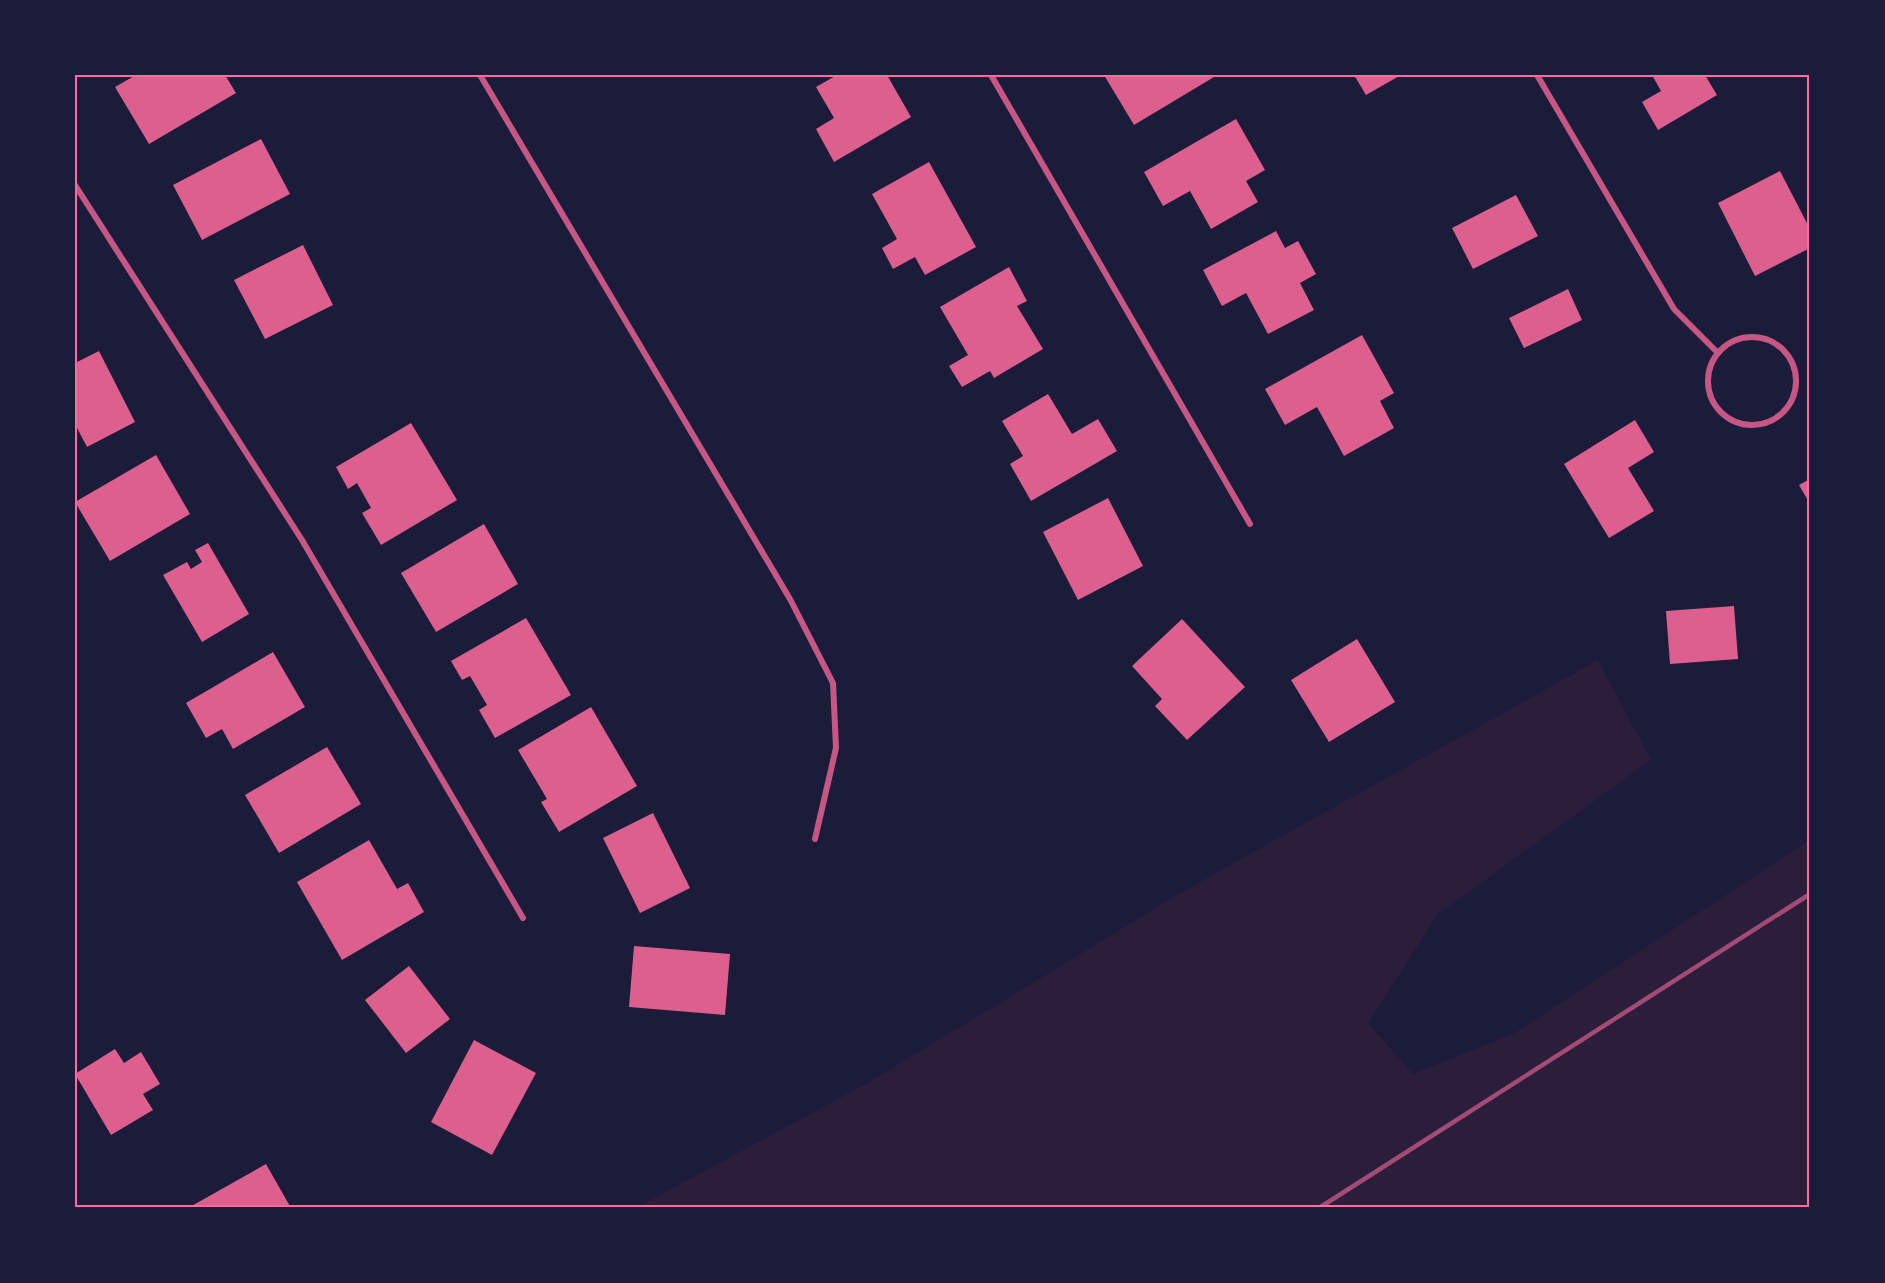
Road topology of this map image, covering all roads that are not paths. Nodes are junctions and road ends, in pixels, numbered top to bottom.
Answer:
1 (480, 75) edge
2 (991, 75) edge
3 (1537, 75) edge
4 (75, 185) edge
5 (1717, 352) junction
6 (1250, 524) dead end
7 (815, 838) dead end
8 (523, 918) dead end

1 - 7 street
2 - 6 street
3 - 5 street
4 - 8 street
5 - 5 street

